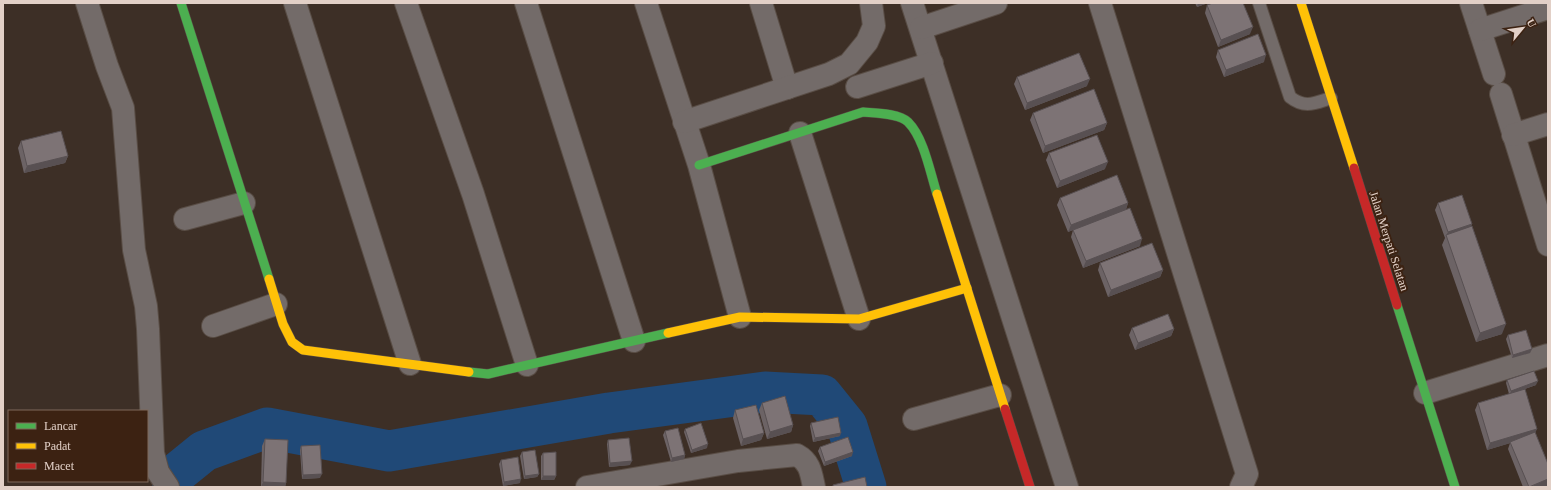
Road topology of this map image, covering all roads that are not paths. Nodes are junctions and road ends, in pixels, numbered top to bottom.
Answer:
1 (87, 3) edge
2 (181, 3) edge
3 (295, 3) edge
4 (406, 3) edge
5 (526, 3) edge
6 (646, 3) edge
7 (760, 3) edge
8 (871, 3) edge
9 (912, 3) edge
10 (996, 3) edge
11 (1100, 3) edge
12 (1259, 3) edge
13 (1301, 3) edge
14 (1471, 3) edge
15 (1548, 8) edge
16 (920, 28) junction
17 (1480, 30) junction
18 (932, 63) junction
19 (849, 64) junction
20 (1494, 74) dead end
21 (857, 87) junction
22 (788, 88) junction
23 (1501, 94) dead end
24 (1331, 98) junction
25 (863, 112) junction
26 (684, 122) junction
27 (1548, 124) edge
28 (800, 133) junction
29 (1514, 135) junction
30 (699, 165) junction
31 (244, 203) junction
32 (185, 219) dead end
33 (1548, 245) edge
34 (966, 288) junction
35 (276, 304) junction
36 (740, 317) junction
37 (859, 319) junction
38 (213, 326) dead end
39 (634, 341) junction
40 (1548, 355) edge
41 (410, 364) junction
42 (527, 365) junction
43 (1425, 393) junction
44 (1000, 395) junction
45 (914, 420) dead end
46 (167, 487) edge
47 (587, 487) edge
48 (814, 487) edge
49 (1030, 487) edge
50 (1067, 487) edge
51 (1240, 487) edge
52 (1454, 487) edge

1 - 46 street
2 - 31 street
3 - 41 street
4 - 42 street
5 - 39 street
6 - 26 street
7 - 22 street
8 - 19 street
9 - 16 street
10 - 16 street
11 - 51 street
12 - 24 lane
13 - 24 street, Jalan Merpati Selatan
14 - 17 street
15 - 17 street
16 - 18 street
17 - 20 street
18 - 21 street
18 - 50 street
19 - 21 street
19 - 22 street
21 - 25 street
22 - 26 street
23 - 29 street
24 - 43 street, Jalan Merpati Selatan
25 - 28 street
25 - 34 street
26 - 30 street
27 - 29 street
28 - 30 street
28 - 37 street
29 - 33 street
30 - 36 street
31 - 32 street
31 - 35 street
34 - 37 street
34 - 44 street
35 - 38 street
35 - 41 street
36 - 37 street
36 - 39 street
39 - 42 street
40 - 43 street
41 - 42 street
43 - 52 street, Jalan Merpati Selatan
44 - 45 street
44 - 49 street
47 - 48 street

